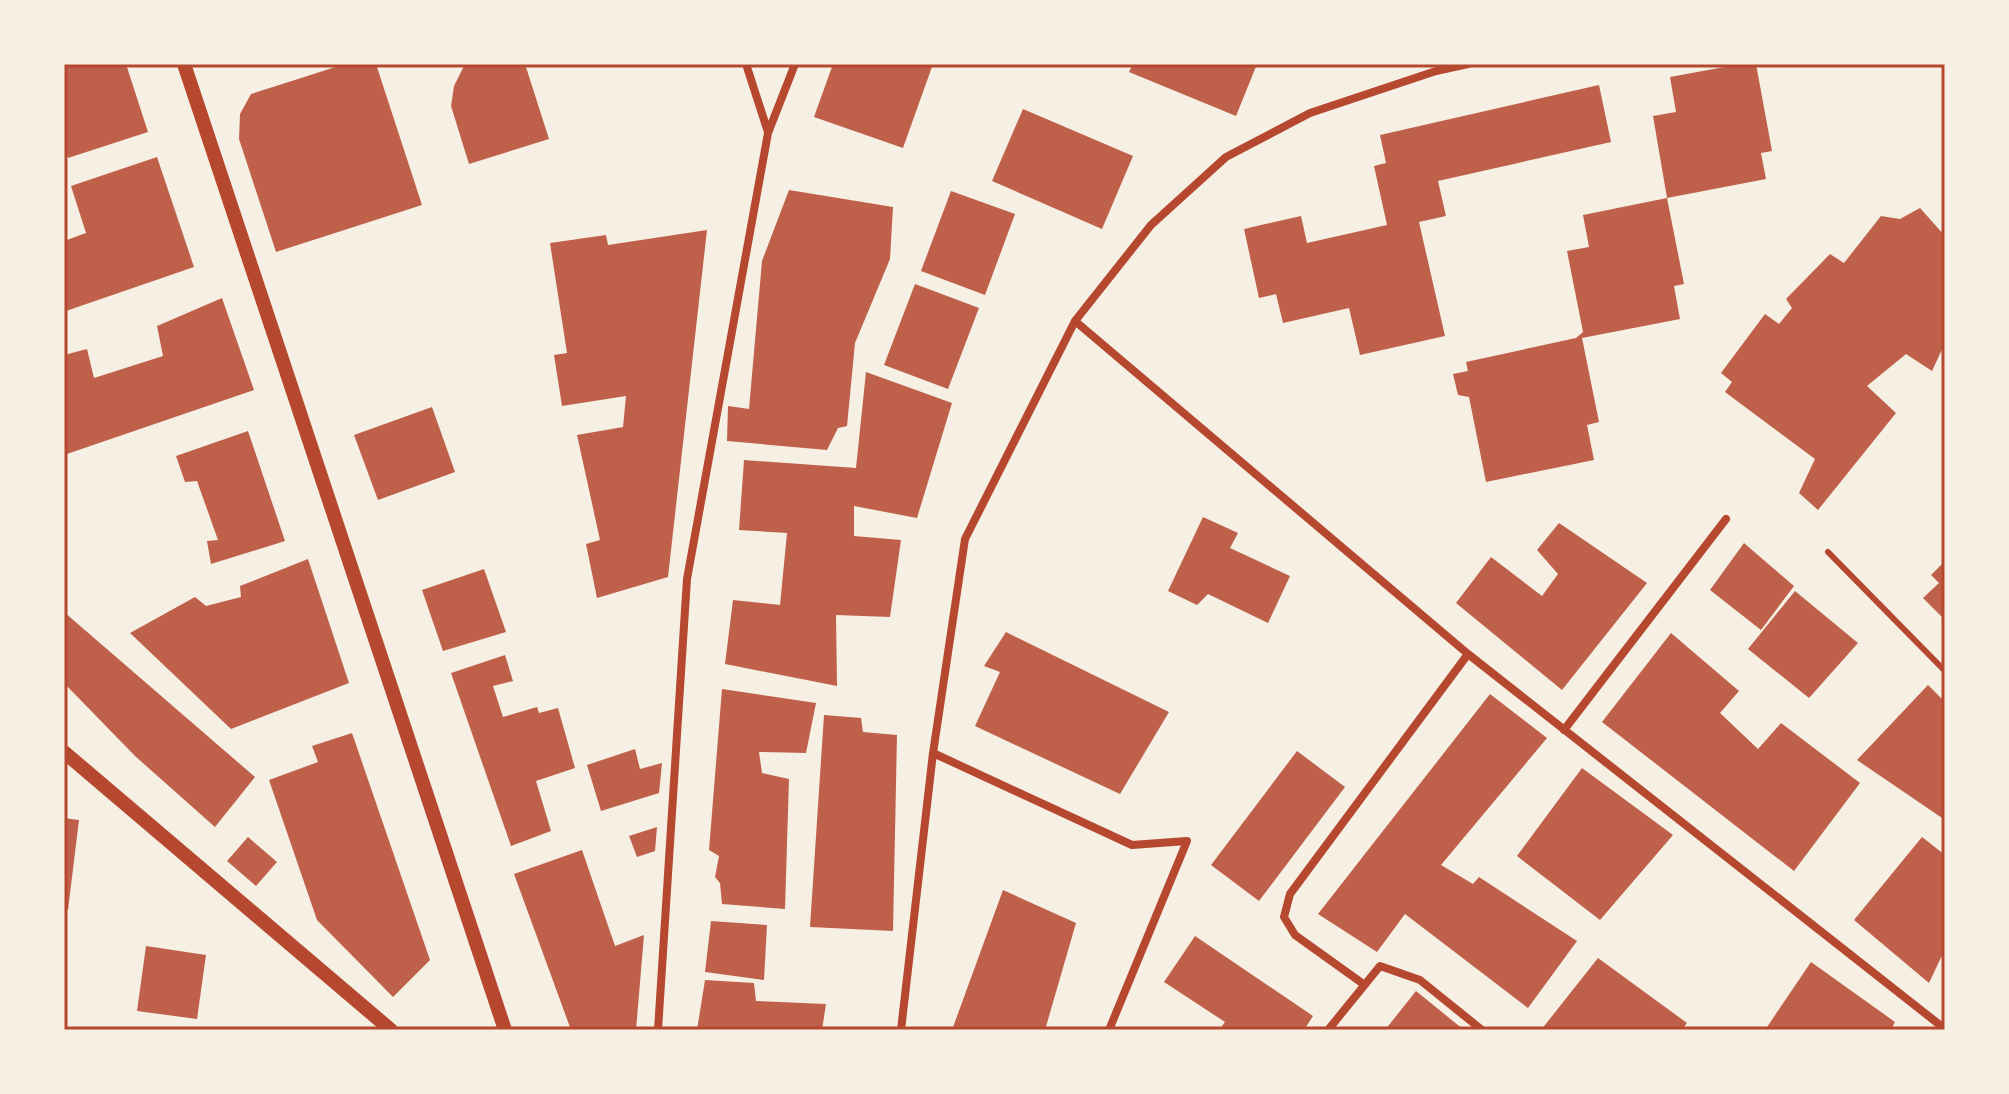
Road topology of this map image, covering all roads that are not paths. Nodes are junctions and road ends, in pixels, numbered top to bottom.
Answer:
1 (184, 64) edge
2 (746, 64) edge
3 (795, 64) edge
4 (1468, 64) edge
5 (768, 133) junction
6 (1075, 321) junction
7 (1726, 519) dead end
8 (1828, 552) dead end
9 (1468, 654) junction
10 (1945, 671) edge
11 (1564, 730) junction
12 (64, 752) edge
13 (933, 753) junction
14 (1362, 983) junction
15 (1945, 1029) edge
16 (391, 1030) edge
17 (505, 1030) edge
18 (658, 1030) edge
19 (901, 1030) edge
20 (1109, 1030) edge
21 (1328, 1030) edge
22 (1482, 1030) edge

1 - 17 street
2 - 5 street
3 - 5 street
4 - 6 street
5 - 18 street
6 - 9 street
6 - 13 street
7 - 11 street
8 - 10 lane
9 - 11 street
9 - 14 street
11 - 15 street
12 - 16 street
13 - 19 street
13 - 20 street
14 - 21 street
14 - 22 street

